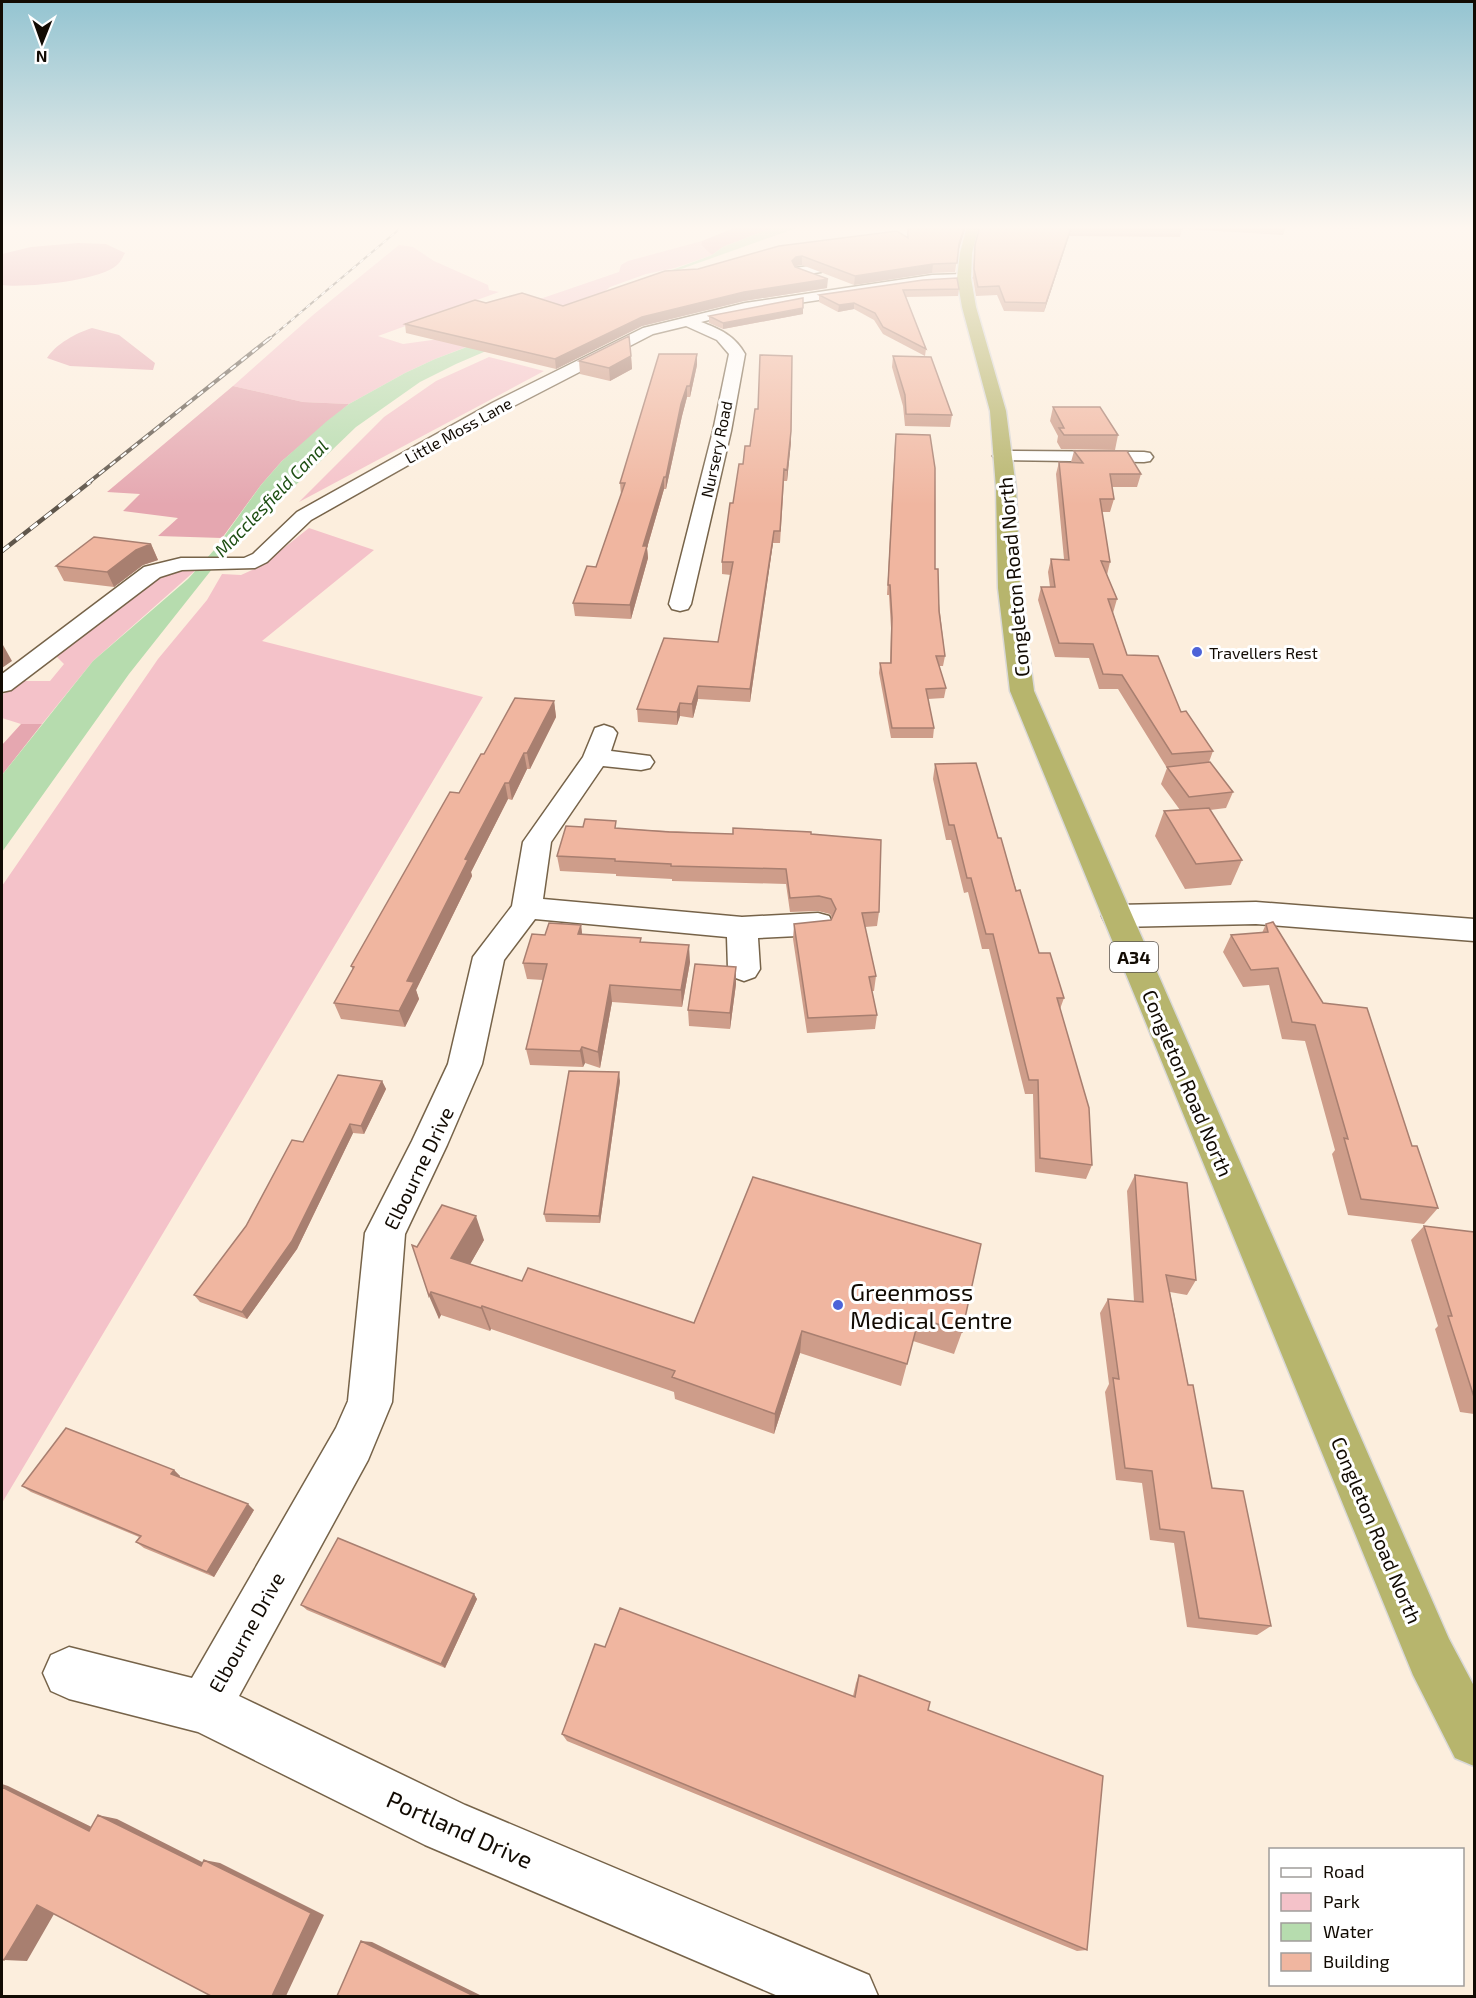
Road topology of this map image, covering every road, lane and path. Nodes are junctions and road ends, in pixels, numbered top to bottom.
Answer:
1 (694, 319) edge
2 (972, 319) edge
3 (686, 321) junction
4 (1002, 456) junction
5 (1144, 457) dead end
6 (681, 604) dead end
7 (2, 685) edge
8 (641, 762) dead end
9 (527, 908) junction
10 (1117, 916) junction
11 (818, 924) edge
12 (742, 928) junction
13 (1474, 930) edge
14 (744, 969) dead end
15 (69, 1673) dead end
16 (204, 1707) junction
17 (1474, 1739) edge
18 (848, 1996) edge

1 - 3 street, Little Moss Lane
2 - 4 highway, Congleton Road North / A34
3 - 6 street, Nursery Road
3 - 7 street, Little Moss Lane
4 - 5 street
4 - 10 highway, Congleton Road North / A34
8 - 9 street, Elbourne Drive
9 - 12 street
9 - 16 street, Elbourne Drive
10 - 13 street
10 - 17 highway, Congleton Road North / A34
11 - 12 street
12 - 14 street
15 - 16 street, Portland Drive
16 - 18 street, Portland Drive

